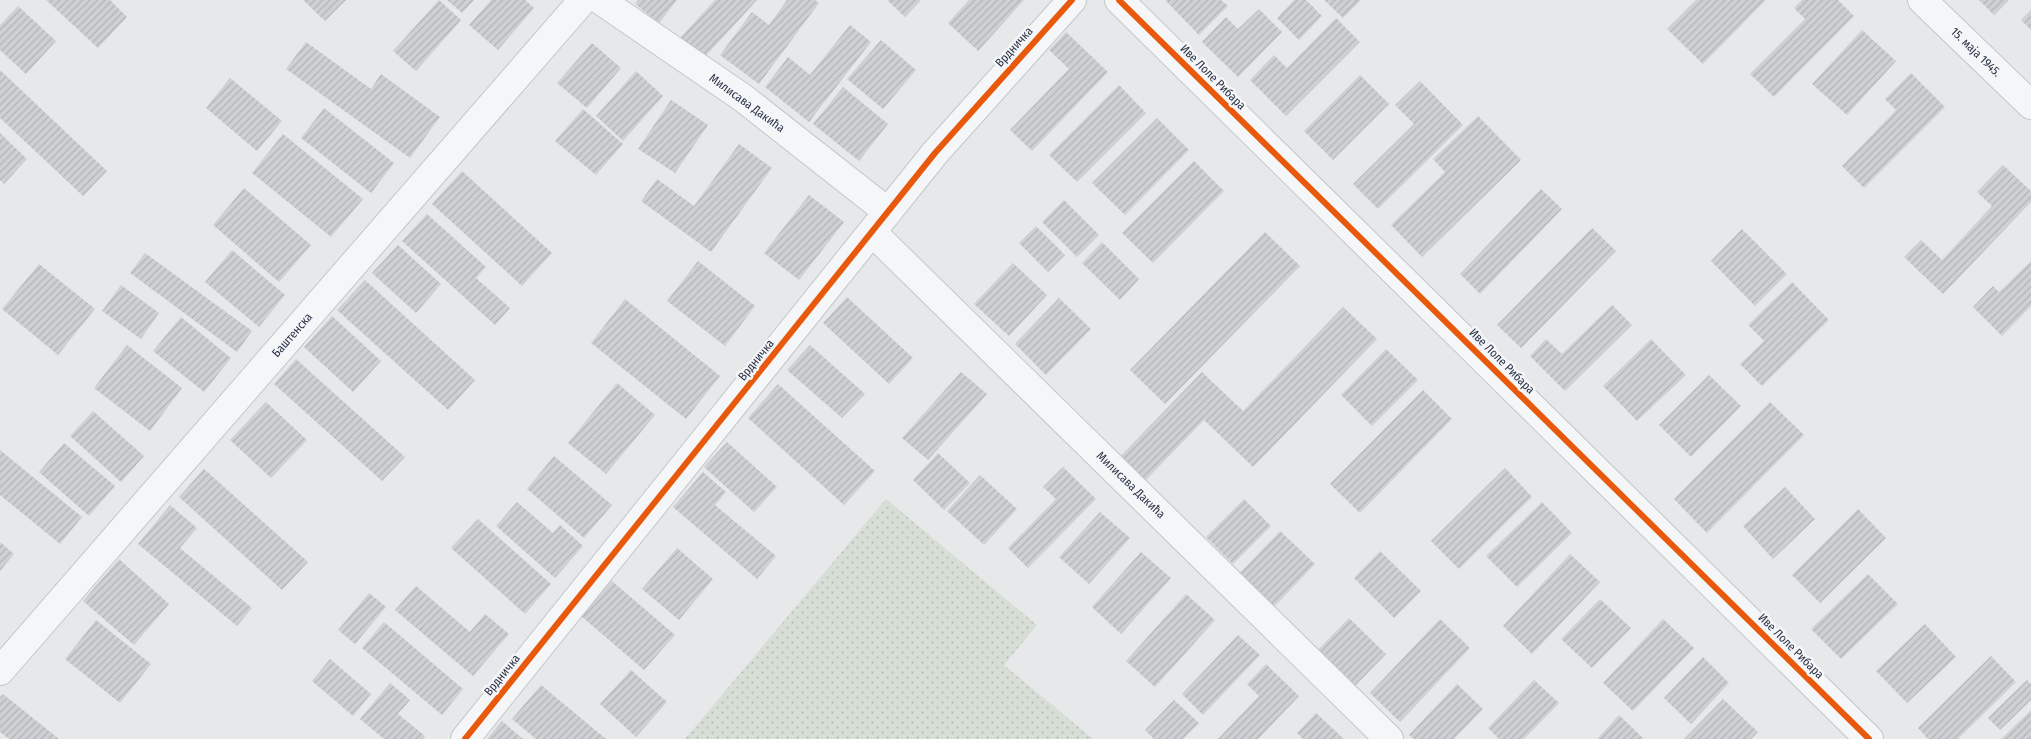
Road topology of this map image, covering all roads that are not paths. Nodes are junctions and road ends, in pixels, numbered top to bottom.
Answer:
1 (583, 0) edge
2 (600, 0) edge
3 (1072, 0) edge
4 (1119, 0) edge
5 (1922, 0) edge
6 (2031, 105) edge
7 (880, 222) junction
8 (0, 671) edge
9 (465, 739) edge
10 (1390, 739) edge
11 (1869, 739) edge

1 - 8 street, Баштенска
2 - 7 street, Милисава Дакића
3 - 7 street, Врдничка
4 - 11 street, Иве Лоле Рибара
5 - 6 street, 15. маја 1945.
7 - 9 street, Врдничка
7 - 10 street, Милисава Дакића

